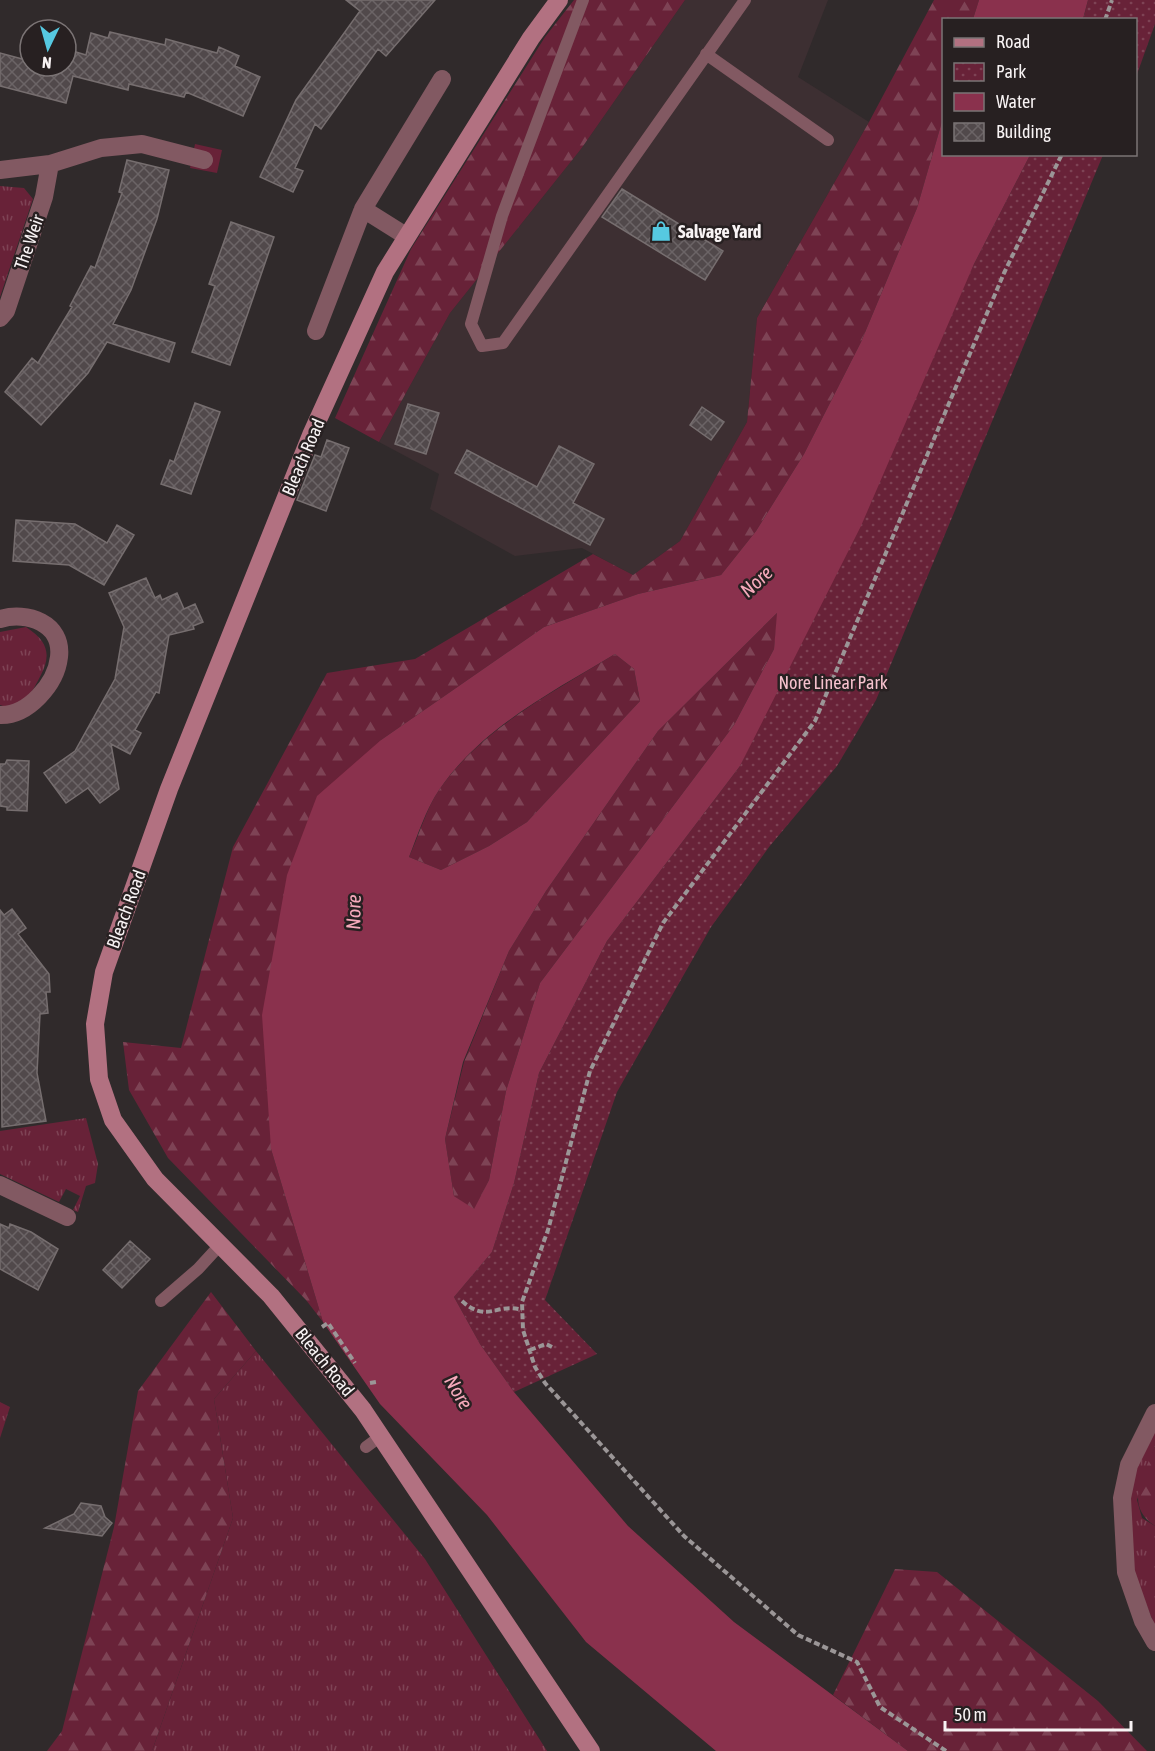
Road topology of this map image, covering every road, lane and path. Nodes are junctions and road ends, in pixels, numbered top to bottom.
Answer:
1 (559, 0) edge
2 (583, 0) edge
3 (745, 0) edge
4 (1112, 0) edge
5 (1106, 18) edge
6 (706, 54) junction
7 (442, 79) dead end
8 (828, 140) dead end
9 (1061, 156) edge
10 (204, 160) dead end
11 (50, 164) junction
12 (0, 170) edge
13 (363, 209) junction
14 (406, 236) junction
15 (0, 318) edge
16 (316, 331) dead end
17 (0, 619) edge
18 (0, 715) edge
19 (0, 1185) edge
20 (67, 1217) dead end
21 (220, 1245) junction
22 (161, 1300) dead end
23 (462, 1301) dead end
24 (522, 1310) junction
25 (325, 1325) dead end
26 (552, 1347) dead end
27 (530, 1350) junction
28 (361, 1372) dead end
29 (369, 1382) dead end
30 (377, 1383) dead end
31 (1155, 1413) edge
32 (381, 1436) junction
33 (366, 1447) dead end
34 (1155, 1642) edge
35 (591, 1751) edge
36 (946, 1751) edge

1 - 14 street, Bleach Road
2 - 6 lane
3 - 6 lane
4 - 5 path
6 - 8 lane
7 - 13 street
9 - 24 path
10 - 11 street
11 - 12 street
11 - 15 street, The Weir
13 - 14 street
13 - 16 street
14 - 21 street, Bleach Road
17 - 18 street
19 - 20 street
21 - 22 lane
21 - 32 street, Bleach Road
23 - 24 path
24 - 27 path
25 - 28 path
26 - 27 path
27 - 36 path
29 - 30 path
31 - 34 street
32 - 33 lane
32 - 35 street, Bleach Road

